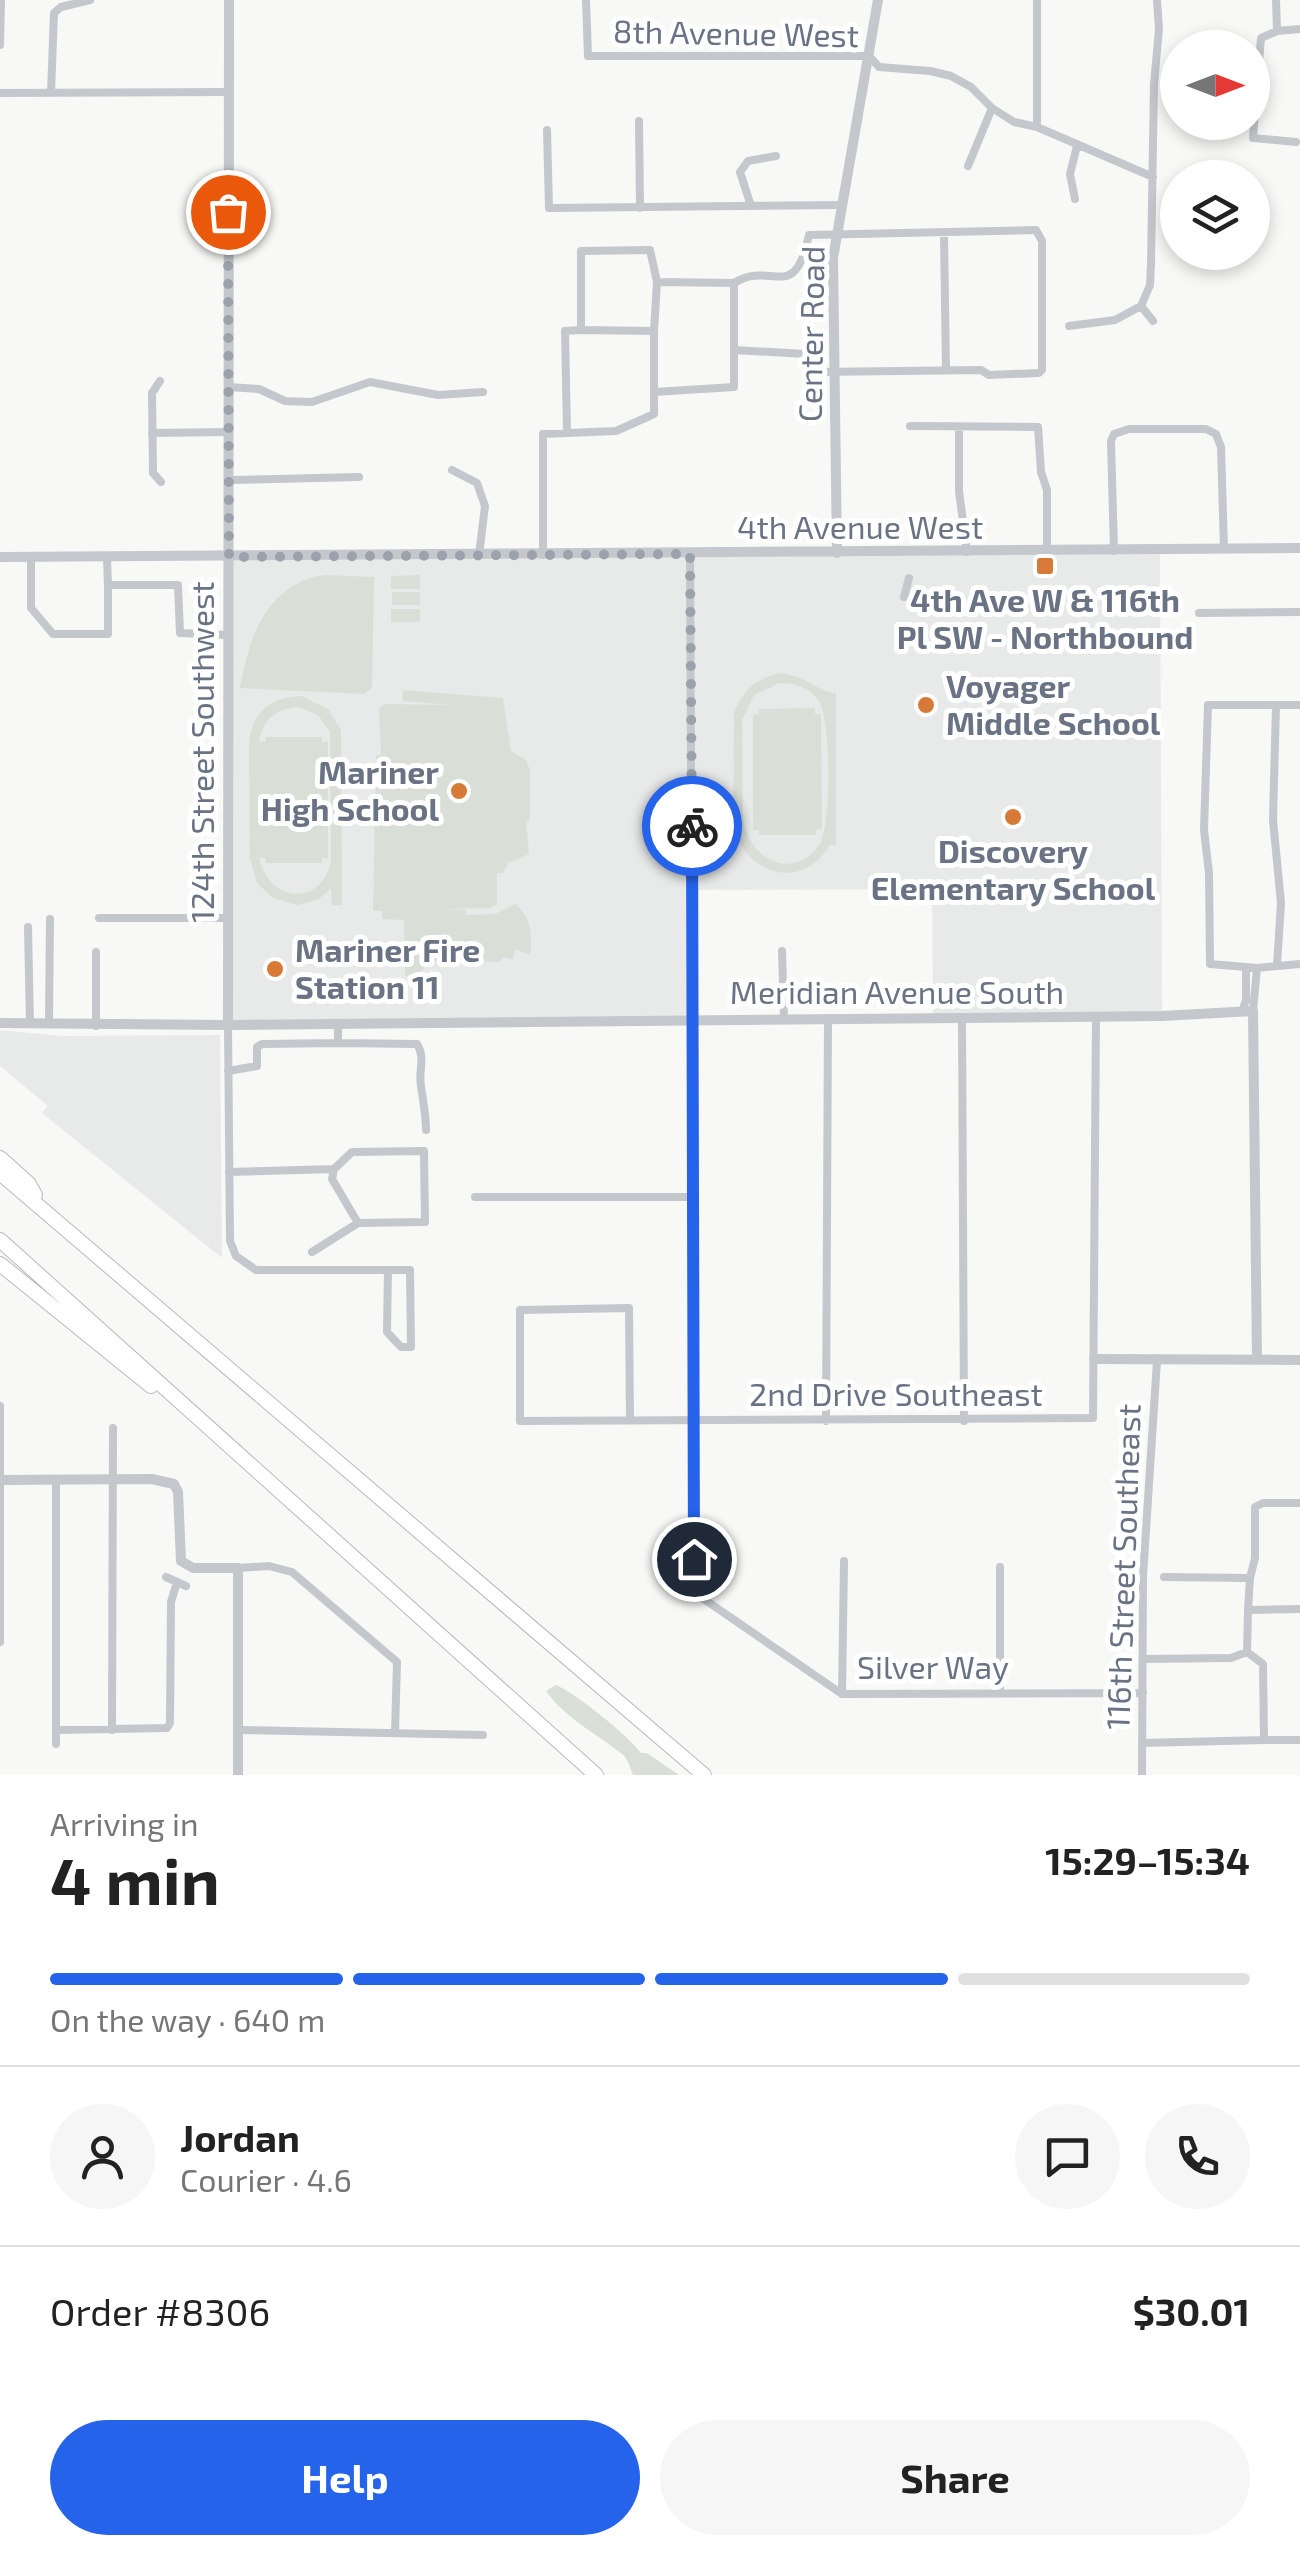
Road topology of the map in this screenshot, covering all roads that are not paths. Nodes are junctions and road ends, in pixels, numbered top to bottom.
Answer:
1 (1, 0) edge
2 (90, 0) edge
3 (230, 0) edge
4 (586, 0) edge
5 (878, 0) edge
6 (1037, 0) edge
7 (1157, 0) edge
8 (1276, 0) edge
9 (1300, 30) edge
10 (1278, 31) junction
11 (0, 45) edge
12 (868, 56) junction
13 (229, 92) junction
14 (0, 93) edge
15 (51, 93) junction
16 (992, 108) junction
17 (639, 121) dead end
18 (1037, 127) junction
19 (547, 130) dead end
20 (1296, 142) dead end
21 (1077, 146) junction
22 (776, 156) dead end
23 (968, 166) dead end
24 (1153, 177) junction
25 (1075, 199) dead end
26 (842, 205) junction
27 (751, 206) junction
28 (640, 208) junction
29 (944, 233) junction
30 (837, 235) junction
31 (658, 282) junction
32 (734, 283) junction
33 (1141, 306) junction
34 (1154, 321) dead end
35 (1069, 326) dead end
36 (582, 330) junction
37 (654, 331) junction
38 (734, 350) junction
39 (946, 370) junction
40 (835, 372) junction
41 (160, 381) dead end
42 (228, 387) junction
43 (483, 392) dead end
44 (654, 392) junction
45 (910, 426) dead end
46 (959, 428) junction
47 (152, 432) junction
48 (229, 432) junction
49 (567, 433) junction
50 (452, 470) dead end
51 (359, 477) dead end
52 (230, 480) junction
53 (161, 482) dead end
54 (1224, 548) junction
55 (1300, 548) edge
56 (1114, 551) junction
57 (967, 552) junction
58 (1047, 552) junction
59 (837, 553) junction
60 (690, 554) junction
61 (480, 555) junction
62 (543, 555) junction
63 (0, 557) edge
64 (31, 557) junction
65 (229, 557) junction
66 (106, 558) junction
67 (909, 578) dead end
68 (108, 585) junction
69 (904, 598) dead end
70 (1300, 612) edge
71 (1199, 613) dead end
72 (228, 635) junction
73 (1300, 704) edge
74 (1276, 705) junction
75 (50, 918) dead end
76 (99, 918) dead end
77 (227, 918) junction
78 (28, 928) dead end
79 (782, 950) dead end
80 (96, 952) dead end
81 (1300, 964) edge
82 (1277, 965) junction
83 (1246, 967) junction
84 (1258, 968) junction
85 (1247, 1012) junction
86 (962, 1017) junction
87 (1096, 1017) junction
88 (784, 1018) junction
89 (828, 1018) junction
90 (691, 1019) junction
91 (0, 1023) edge
92 (30, 1024) junction
93 (49, 1024) junction
94 (338, 1024) junction
95 (228, 1025) junction
96 (96, 1026) junction
97 (338, 1043) junction
98 (228, 1071) junction
99 (426, 1130) dead end
100 (0, 1158) edge
101 (334, 1169) junction
102 (0, 1172) edge
103 (229, 1172) junction
104 (475, 1197) dead end
105 (693, 1198) junction
106 (44, 1209) junction
107 (358, 1223) junction
108 (0, 1240) edge
109 (312, 1252) dead end
110 (0, 1264) edge
111 (388, 1270) junction
112 (1094, 1359) junction
113 (1157, 1360) junction
114 (1257, 1360) junction
115 (1300, 1360) edge
116 (0, 1406) edge
117 (826, 1420) junction
118 (630, 1421) junction
119 (694, 1421) junction
120 (964, 1421) junction
121 (114, 1428) dead end
122 (226, 1443) junction
123 (113, 1479) junction
124 (1, 1480) edge
125 (56, 1480) junction
126 (1300, 1504) edge
127 (844, 1561) dead end
128 (1000, 1567) dead end
129 (238, 1568) junction
130 (1164, 1576) dead end
131 (166, 1577) dead end
132 (1250, 1578) junction
133 (1300, 1609) edge
134 (1248, 1610) junction
135 (1, 1641) edge
136 (1247, 1652) junction
137 (1144, 1659) junction
138 (1000, 1692) junction
139 (1143, 1692) junction
140 (842, 1694) junction
141 (56, 1730) junction
142 (112, 1730) junction
143 (238, 1730) junction
144 (395, 1732) junction
145 (483, 1734) dead end
146 (1264, 1740) junction
147 (1300, 1740) edge
148 (1142, 1743) junction
149 (56, 1744) dead end
150 (238, 1775) edge
151 (596, 1775) edge
152 (704, 1775) edge
153 (1142, 1775) edge

1 - 11 street
2 - 15 street
3 - 13 street, 124th Street Southwest
4 - 12 street, 8th Avenue West
5 - 12 street, Center Road
6 - 18 street
7 - 24 street
8 - 10 street
9 - 10 street
10 - 20 street
12 - 16 street, 8th Avenue West
12 - 26 street, Center Road
13 - 15 street
13 - 42 street, 124th Street Southwest
14 - 15 street
16 - 18 street, 8th Avenue West
16 - 23 street
17 - 28 street
18 - 21 street, 8th Avenue West
19 - 28 street
21 - 24 street, 8th Avenue West
21 - 25 street
22 - 27 street
24 - 33 street
26 - 27 street
26 - 30 street, Center Road
27 - 28 street
29 - 30 street
29 - 39 street
29 - 39 street
30 - 32 street
30 - 40 street, Center Road
31 - 32 street
31 - 36 street
31 - 37 street
32 - 38 street
33 - 34 street
33 - 35 street
36 - 37 street
36 - 49 street
37 - 44 street
38 - 40 street
38 - 44 street
39 - 40 street
40 - 59 street, Center Road
41 - 47 street
42 - 43 street
42 - 48 street, 124th Street Southwest
44 - 49 street
45 - 46 street
46 - 57 street
46 - 58 street
47 - 48 street
47 - 53 street
48 - 52 street, 124th Street Southwest
49 - 62 street
50 - 61 street
51 - 52 street
52 - 65 street, 124th Street Southwest
54 - 55 street, 4th Avenue West
54 - 56 street, 4th Avenue West
54 - 56 street
56 - 58 street, 4th Avenue West
57 - 58 street, 4th Avenue West
57 - 59 street, 4th Avenue West
59 - 60 street, 4th Avenue West
60 - 62 street, 4th Avenue West
60 - 90 street
61 - 62 street, 4th Avenue West
61 - 65 street, 4th Avenue West
63 - 64 street, 4th Avenue West
64 - 66 street, 4th Avenue West
64 - 68 street
65 - 66 street, 4th Avenue West
65 - 72 street, 124th Street Southwest
66 - 68 street
67 - 69 street
68 - 72 street
70 - 71 street
72 - 77 street, 124th Street Southwest
73 - 74 street
74 - 82 street
74 - 83 street
75 - 93 street
76 - 77 street
77 - 95 street, 124th Street Southwest
78 - 92 street
79 - 88 street
80 - 96 street
81 - 82 street
82 - 84 street
83 - 84 street
83 - 85 street
84 - 85 street
85 - 87 street, Meridian Avenue South
85 - 114 street
86 - 87 street, Meridian Avenue South
86 - 89 street, Meridian Avenue South
86 - 120 street
87 - 112 street
88 - 89 street, Meridian Avenue South
88 - 90 street, Meridian Avenue South
89 - 117 street
90 - 94 street, Meridian Avenue South
90 - 105 street
91 - 92 street, Meridian Avenue South
92 - 93 street, Meridian Avenue South
93 - 96 street, Meridian Avenue South
94 - 95 street, Meridian Avenue South
94 - 97 street
95 - 96 street, Meridian Avenue South
95 - 98 street
97 - 98 street
97 - 99 street
98 - 103 street
100 - 106 highway
101 - 103 street
101 - 107 street
101 - 107 street
102 - 106 highway
103 - 111 street
104 - 105 street
105 - 119 street
106 - 152 highway
107 - 109 street
108 - 122 highway
110 - 122 highway
111 - 111 street
112 - 113 street
112 - 120 street, 2nd Drive Southeast
113 - 114 street
113 - 137 street, 116th Street Southeast
114 - 115 street
116 - 124 street
117 - 119 street, 2nd Drive Southeast
117 - 120 street, 2nd Drive Southeast
118 - 118 street, 2nd Drive Southeast
118 - 119 street, 2nd Drive Southeast
119 - 140 street, Silver Way
121 - 123 street
122 - 151 highway
123 - 125 street
123 - 129 street
123 - 142 street
124 - 125 street
124 - 135 street
125 - 141 street
126 - 132 street
127 - 140 street
128 - 138 street
129 - 143 street
129 - 144 street
130 - 132 street
131 - 142 street
132 - 134 street
133 - 134 street
134 - 136 street
136 - 137 street
136 - 146 street
137 - 139 street, 116th Street Southeast
138 - 139 street, Silver Way
138 - 140 street, Silver Way
139 - 148 street, 116th Street Southeast
141 - 142 street
141 - 149 street
143 - 144 street
143 - 150 street
144 - 145 street
146 - 147 street
146 - 148 street
148 - 153 street, 116th Street Southeast

